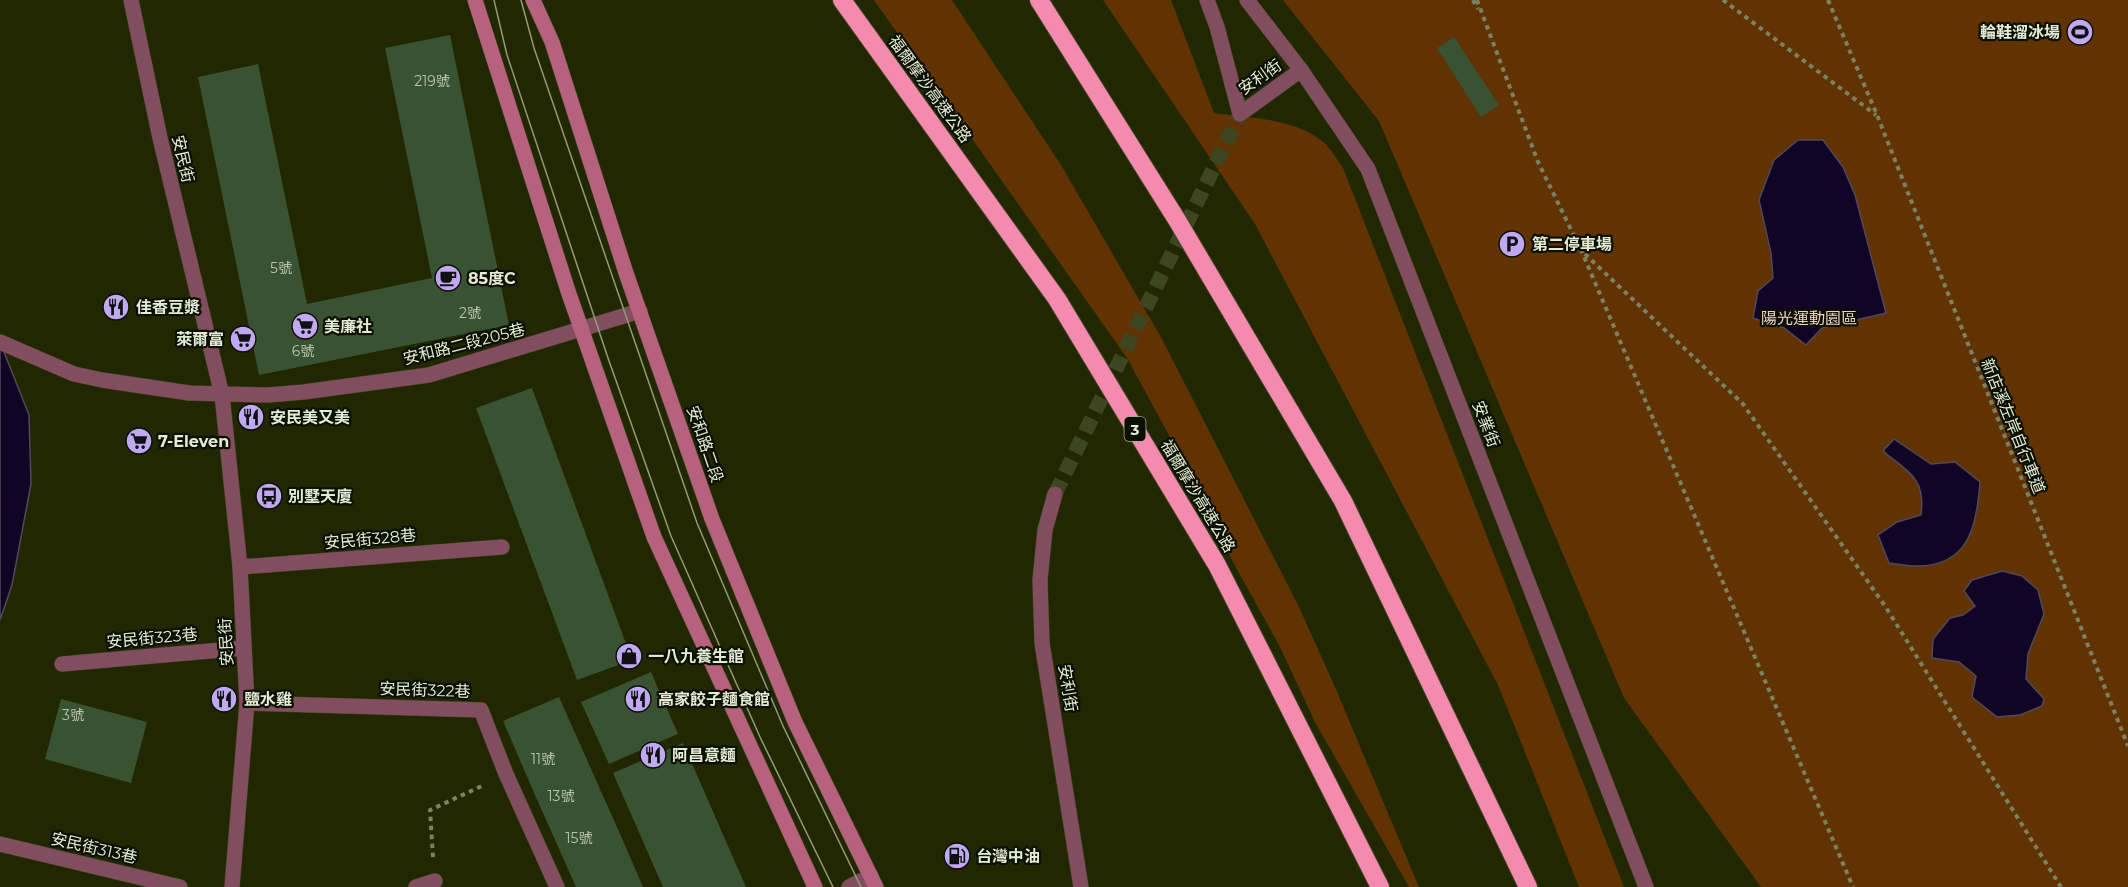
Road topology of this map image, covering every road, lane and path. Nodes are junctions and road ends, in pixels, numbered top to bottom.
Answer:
1 (131, 0) edge
2 (475, 0) edge
3 (533, 0) edge
4 (842, 0) edge
5 (1039, 0) edge
6 (1207, 0) edge
7 (1247, 0) edge
8 (1475, 0) edge
9 (1723, 0) edge
10 (1828, 0) edge
11 (1301, 70) junction
12 (1876, 115) junction
13 (1582, 252) junction
14 (640, 311) junction
15 (581, 330) junction
16 (0, 342) edge
17 (222, 395) junction
18 (1055, 494) tunnel mouth
19 (502, 547) dead end
20 (240, 567) junction
21 (244, 648) junction
22 (62, 664) dead end
23 (248, 703) junction
24 (2128, 746) edge
25 (506, 774) junction
26 (0, 844) edge
27 (435, 882) joint
28 (873, 882) edge
29 (180, 887) edge
30 (232, 887) edge
31 (416, 887) edge
32 (557, 887) edge
33 (815, 887) edge
34 (849, 887) edge
35 (1081, 887) edge
36 (1380, 887) edge
37 (1528, 887) edge
38 (1646, 887) edge
39 (1853, 887) edge
40 (2061, 887) edge

1 - 17 street, 安民街
2 - 15 main road
3 - 14 main road, 安和路二段
4 - 36 highway, 福爾摩沙高速公路 / 3
5 - 37 highway
6 - 11 street, 安利街
7 - 11 street, 安業街
8 - 13 path
9 - 12 path
10 - 12 path, 新店溪左岸自行車道
11 - 38 street, 安業街
12 - 24 path, 新店溪左岸自行車道
13 - 39 path
13 - 40 path
14 - 15 street, 安和路二段205巷
14 - 28 main road, 安和路二段
15 - 17 street, 安和路二段205巷
15 - 33 main road
16 - 17 street
17 - 20 street, 安民街
18 - 35 street, 安利街
19 - 20 street, 安民街328巷
20 - 21 street, 安民街
21 - 22 street, 安民街323巷
21 - 23 street, 安民街
23 - 25 street, 安民街322巷
23 - 30 street, 安民街
25 - 27 path
25 - 32 street, 安民街322巷
26 - 29 street, 安民街313巷
27 - 31 street
28 - 34 street

